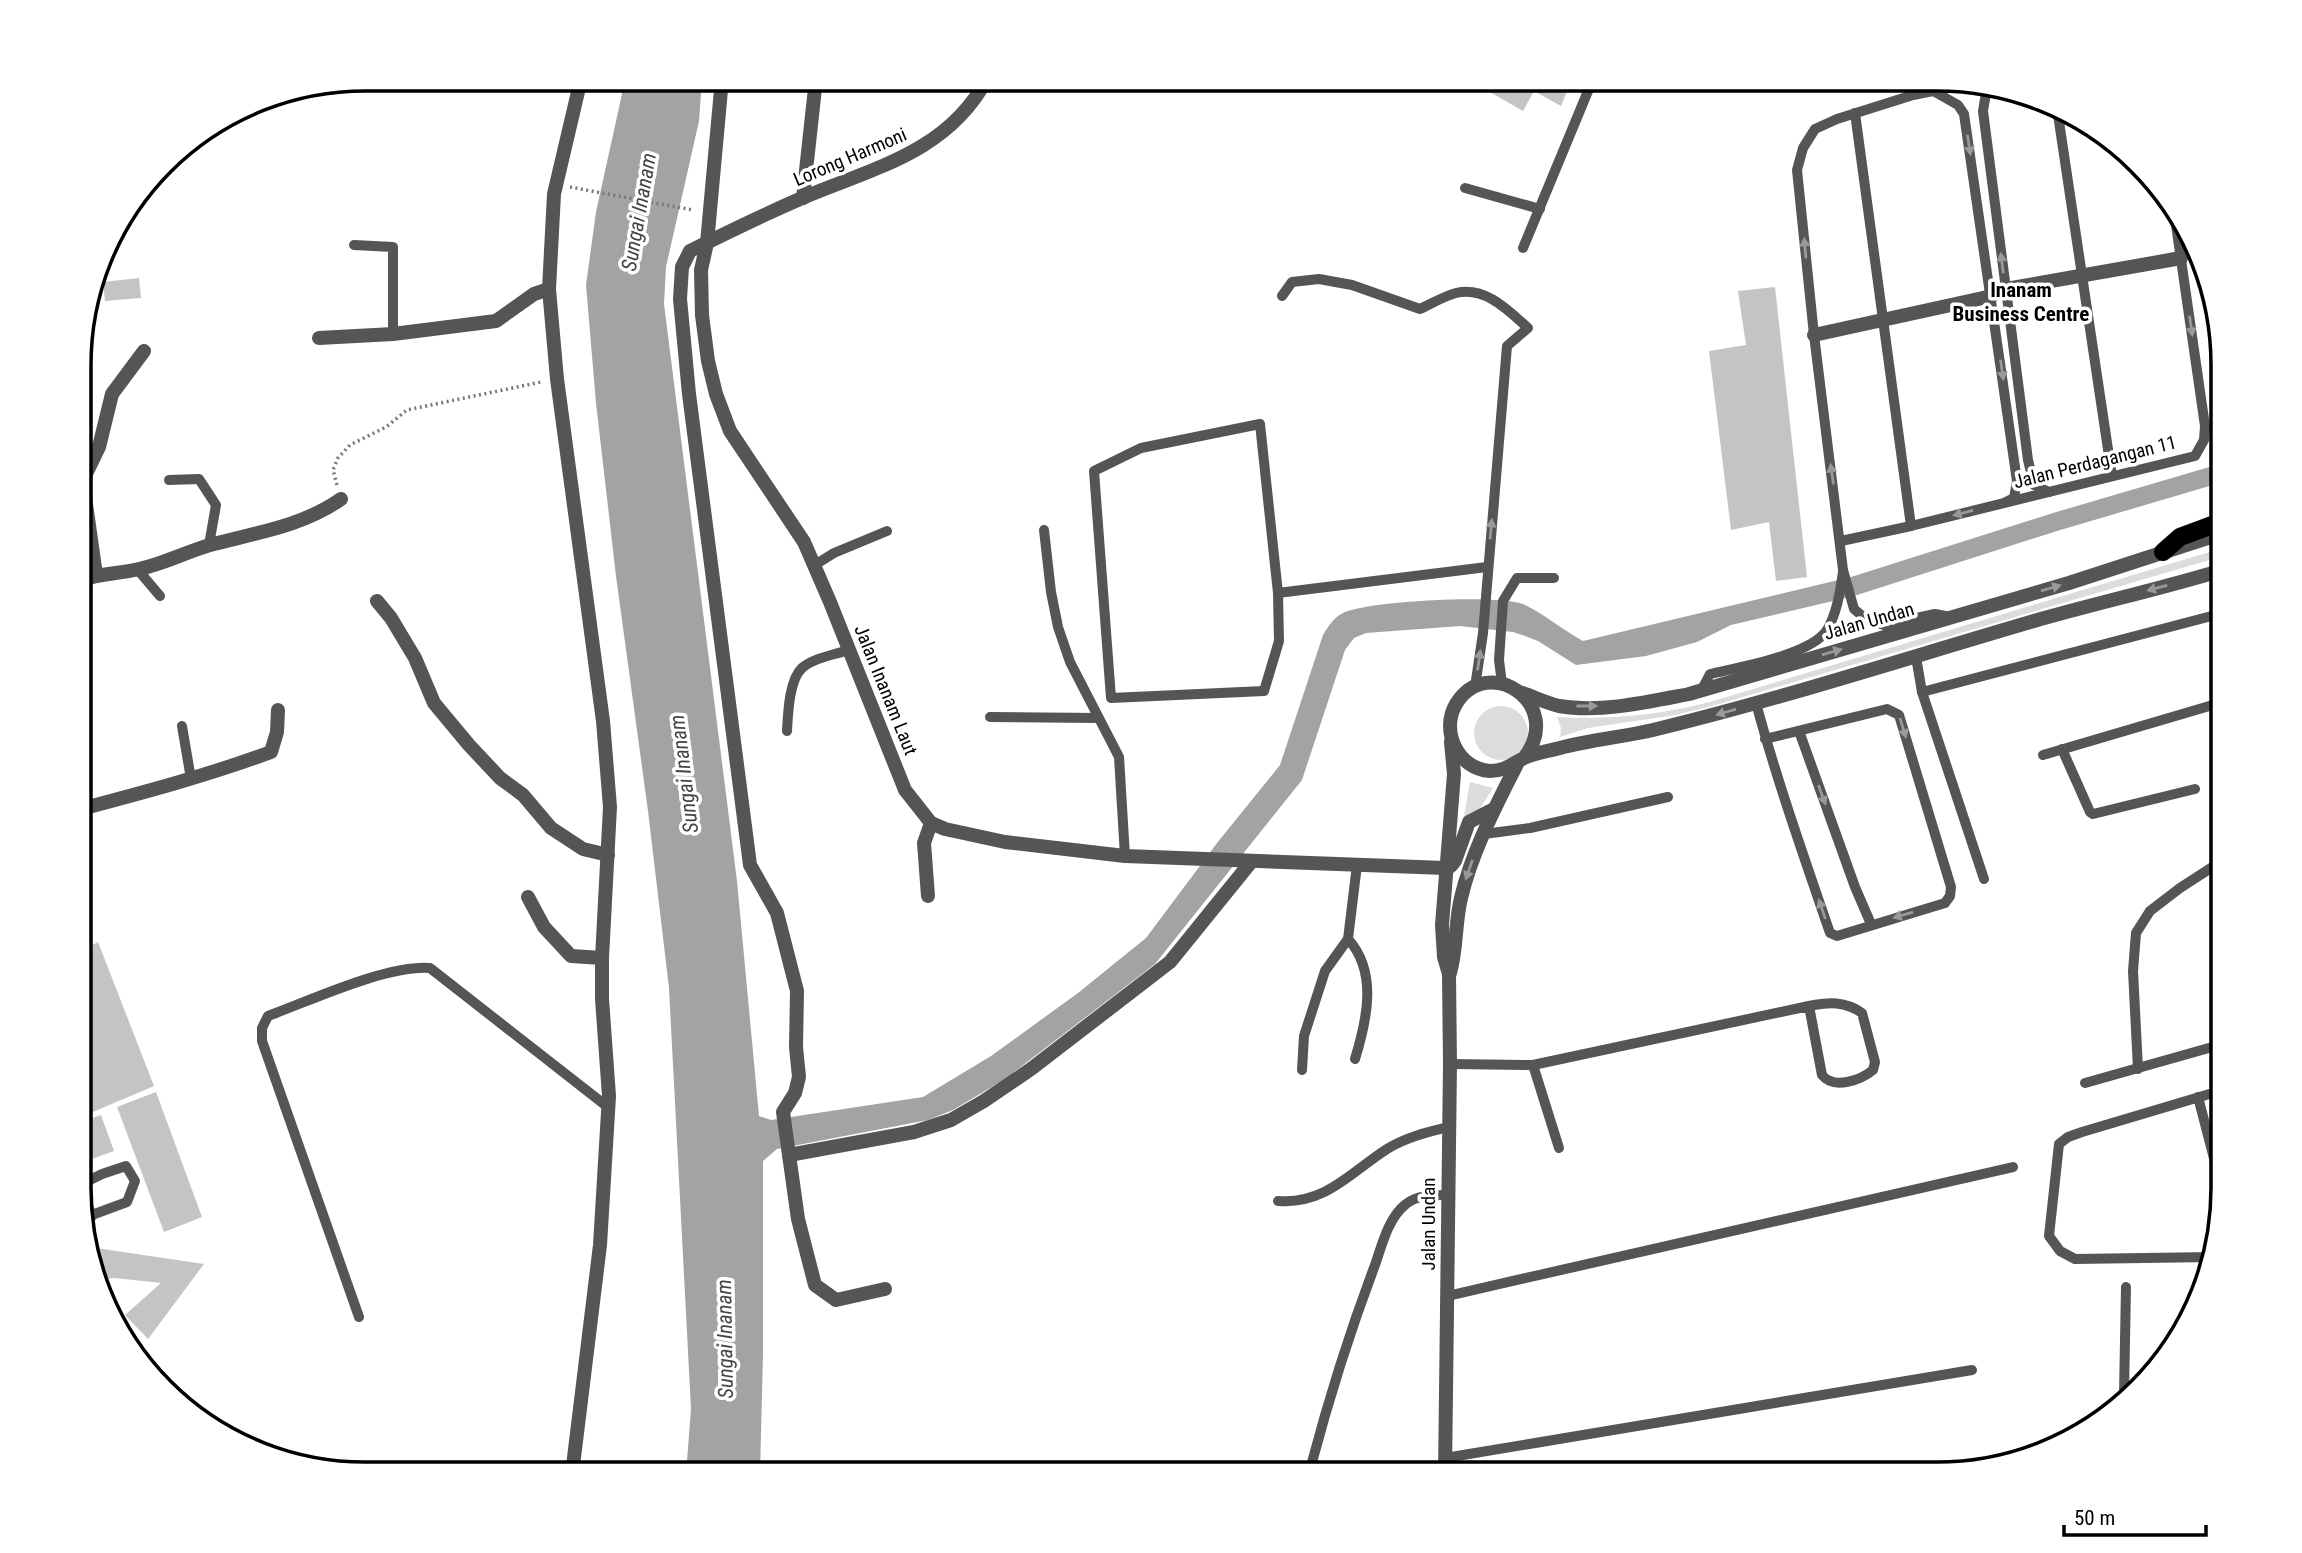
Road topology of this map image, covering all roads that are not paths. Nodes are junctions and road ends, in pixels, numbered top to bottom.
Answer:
1 (578, 91) edge
2 (721, 91) edge
3 (815, 91) edge
4 (980, 91) edge
5 (1588, 91) edge
6 (1939, 91) edge
7 (1935, 92) junction
8 (1986, 95) edge
9 (1855, 113) junction
10 (2059, 119) edge
11 (1465, 188) dead end
12 (803, 198) junction
13 (1540, 209) junction
14 (2177, 234) edge
15 (707, 243) junction
16 (354, 245) dead end
17 (1523, 248) dead end
18 (2181, 258) junction
19 (2084, 274) junction
20 (549, 289) junction
21 (2006, 289) junction
22 (1282, 296) dead end
23 (1992, 296) junction
24 (1883, 319) junction
25 (393, 334) junction
26 (1814, 335) junction
27 (319, 338) dead end
28 (144, 351) dead end
29 (91, 464) edge
30 (2112, 476) junction
31 (169, 480) dead end
32 (2049, 492) junction
33 (335, 503) road end
34 (2004, 503) junction
35 (2211, 525) edge
36 (1911, 526) junction
37 (1044, 530) dead end
38 (887, 531) dead end
39 (2211, 537) edge
40 (91, 540) edge
41 (1841, 541) junction
42 (209, 545) junction
43 (2163, 552) junction
44 (813, 566) junction
45 (1488, 567) junction
46 (138, 569) junction
47 (1843, 570) junction
48 (2211, 573) edge
49 (96, 575) junction
50 (91, 577) edge
51 (1554, 578) dead end
52 (1278, 593) junction
53 (160, 596) dead end
54 (377, 601) dead end
55 (2211, 616) edge
56 (1950, 617) junction
57 (848, 650) junction
58 (1916, 657) junction
59 (1502, 684) junction
60 (1475, 687) junction
61 (1701, 691) junction
62 (1922, 692) junction
63 (1521, 693) junction
64 (1756, 703) junction
65 (2211, 706) edge
66 (278, 709) dead end
67 (990, 717) dead end
68 (1098, 718) junction
69 (182, 726) dead end
70 (787, 731) dead end
71 (1799, 731) junction
72 (1450, 732) junction
73 (1765, 739) junction
74 (2062, 749) junction
75 (2043, 755) dead end
76 (1521, 761) junction
77 (191, 779) junction
78 (2195, 789) dead end
79 (1668, 797) dead end
80 (91, 806) edge
81 (1494, 809) junction
82 (931, 823) junction
83 (1484, 834) junction
84 (608, 855) junction
85 (1125, 856) junction
86 (1251, 862) junction
87 (1357, 865) junction
88 (1444, 868) junction
89 (2211, 868) edge
90 (1983, 879) dead end
91 (928, 896) dead end
92 (528, 897) dead end
93 (1871, 925) junction
94 (1348, 939) junction
95 (602, 958) junction
96 (1449, 974) junction
97 (1810, 1006) junction
98 (2211, 1048) edge
99 (1355, 1059) dead end
100 (1450, 1064) junction
101 (1533, 1065) junction
102 (2138, 1069) junction
103 (1302, 1070) dead end
104 (2085, 1083) dead end
105 (2211, 1093) edge
106 (2198, 1097) junction
107 (609, 1108) junction
108 (1449, 1127) junction
109 (1559, 1147) dead end
110 (2211, 1147) edge
111 (789, 1154) junction
112 (2013, 1167) dead end
113 (91, 1180) edge
114 (1447, 1195) junction
115 (1278, 1200) dead end
116 (92, 1216) edge
117 (2202, 1257) edge
118 (2126, 1287) dead end
119 (885, 1289) dead end
120 (1447, 1296) junction
121 (359, 1317) dead end
122 (1972, 1370) dead end
123 (2124, 1388) edge
124 (1445, 1458) junction
125 (573, 1462) edge
126 (1312, 1462) edge
127 (1445, 1462) edge

1 - 20 street
2 - 15 street, Jalan Inanam Laut
3 - 12 street
4 - 12 street, Lorong Harmoni
5 - 13 lane
6 - 7 lane
7 - 9 lane
7 -> 23 lane
21 -> 8 lane
9 - 24 lane
26 -> 9 lane
10 - 19 lane
11 - 13 lane
12 - 15 street, Lorong Harmoni
13 - 17 lane
14 - 18 lane, Jalan Perdagangan 11
15 - 44 street, Jalan Inanam Laut
15 - 111 street, Lorong Harmoni
16 - 25 lane
18 - 19 street
18 -> 30 lane, Jalan Perdagangan 11
19 - 21 street
19 - 30 lane
20 - 25 street
20 - 84 street
21 - 32 lane
45 -> 22 lane
23 - 24 street
23 -> 34 lane
24 - 26 street
24 - 36 lane
25 - 27 street
41 -> 26 lane
28 - 29 street
30 - 32 lane, Jalan Perdagangan 11
31 - 42 lane
32 - 34 lane, Jalan Perdagangan 11
33 - 42 street
34 -> 36 lane, Jalan Perdagangan 11
35 - 43 main road
36 - 41 lane, Jalan Perdagangan 11
37 - 68 lane
38 - 44 lane
39 - 43 street, Jalan Undan
40 - 49 street
41 - 47 lane
42 - 46 street
56 -> 43 street, Jalan Undan
44 - 57 street, Jalan Inanam Laut
45 - 52 lane
60 -> 45 lane
46 - 49 street
46 - 53 lane
47 - 56 lane
47 - 61 lane
48 -> 58 street
49 - 50 street
51 - 59 lane
52 - 52 lane
54 - 84 street
55 - 62 lane
61 -> 56 street, Jalan Undan
57 - 70 lane
57 - 82 street, Jalan Inanam Laut
58 - 62 lane
58 - 64 street
59 - 60 street
59 - 63 street, Jalan Undan
60 - 72 street, Jalan Undan
63 -> 61 street, Jalan Undan
62 - 90 lane
63 - 76 street, Jalan Undan
64 - 73 lane
64 -> 76 street
65 - 74 lane
66 - 77 street
67 - 68 lane
68 - 85 lane
69 - 77 lane
71 - 73 lane
71 -> 93 lane
71 -> 93 lane
72 - 76 street
72 - 88 street, Jalan Undan
93 -> 73 lane
74 - 75 lane
74 - 78 lane
76 - 81 street, Jalan Undan
77 - 80 street
79 - 83 lane
81 - 83 street, Jalan Undan
81 - 88 street
82 - 85 street
82 - 91 street
83 -> 96 street, Jalan Undan
84 - 95 street
85 - 86 street
86 - 87 street
86 - 111 street
87 - 88 street
87 - 94 lane
88 - 96 street, Jalan Undan
89 - 102 lane
92 - 95 street
94 - 99 lane
94 - 103 lane
95 - 107 street
96 - 100 street, Jalan Undan
97 - 97 lane
97 - 101 lane
98 - 102 lane
100 - 101 lane
100 - 108 street, Jalan Undan
101 - 109 lane
102 - 104 lane
105 - 106 lane
106 - 110 lane
106 - 117 lane
107 - 121 lane
107 - 125 street
108 - 114 street, Jalan Undan
108 - 115 lane
111 - 119 street
112 - 120 lane
113 - 116 lane
114 - 120 street, Jalan Undan
114 - 126 lane
118 - 123 lane
120 - 124 street, Jalan Undan
122 - 124 lane
124 - 127 street, Jalan Undan

